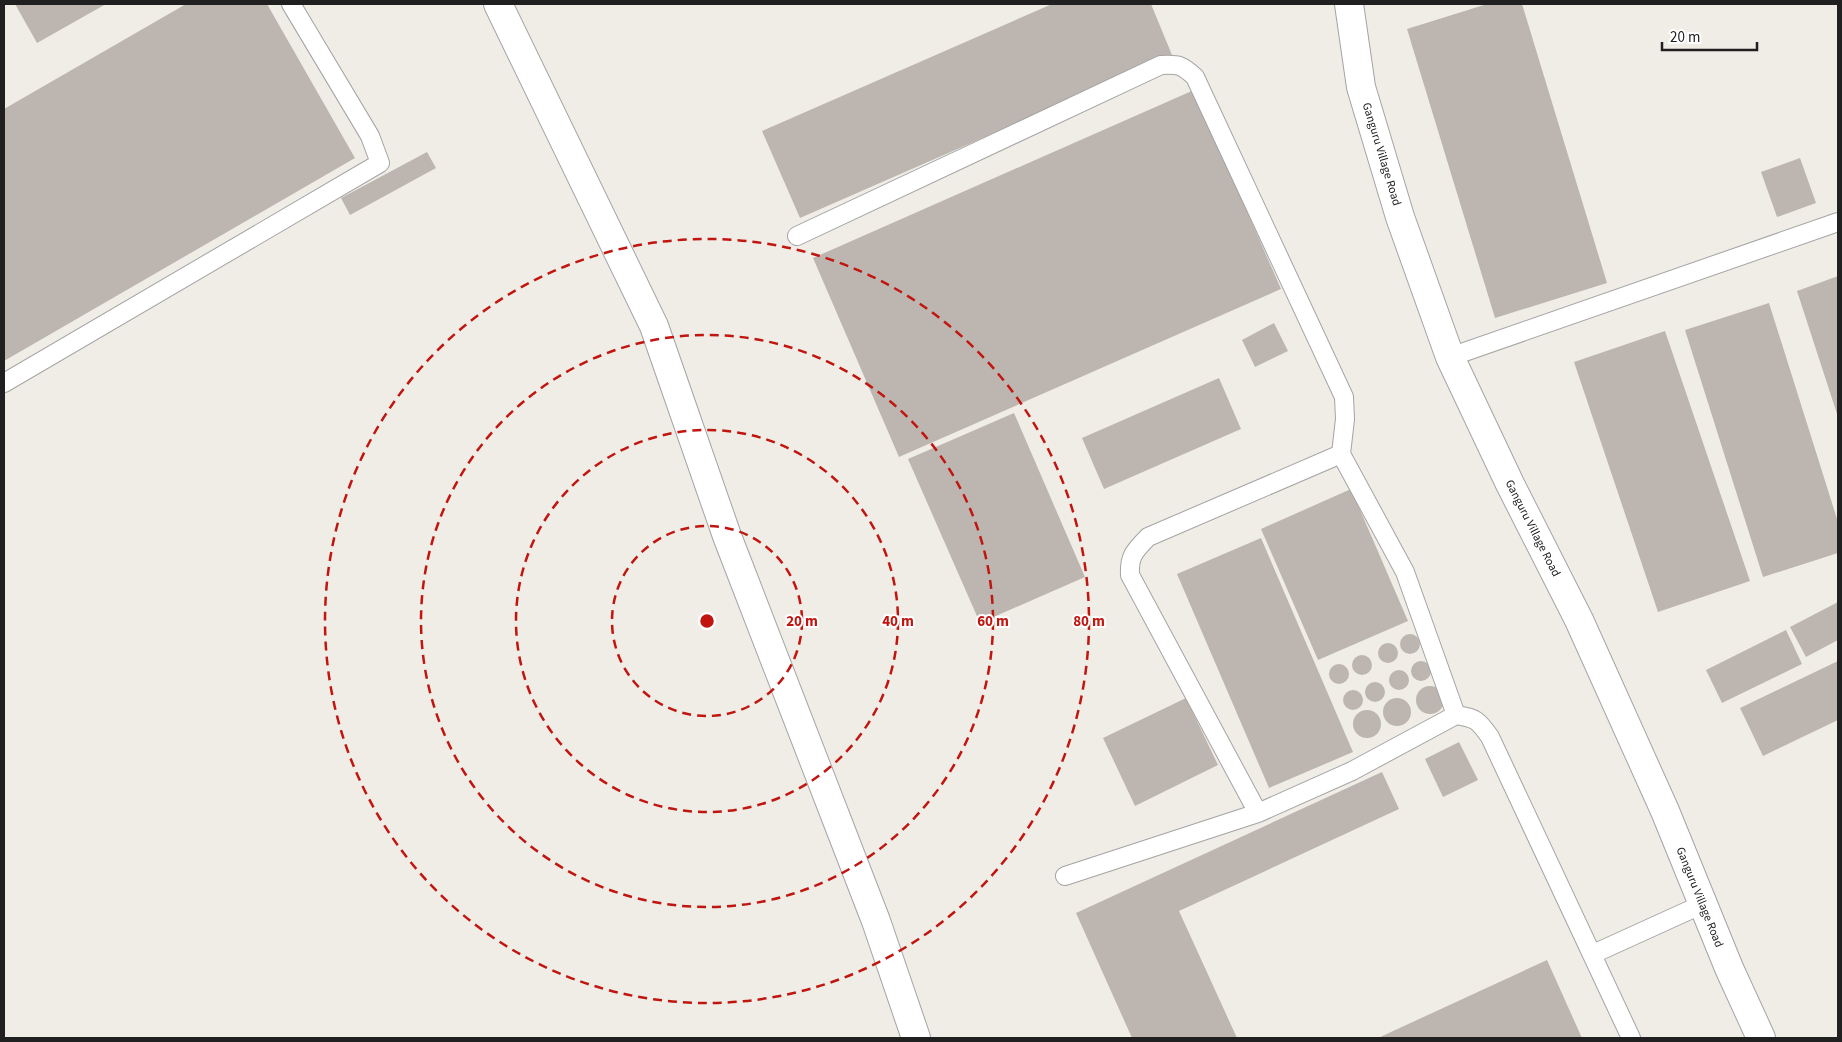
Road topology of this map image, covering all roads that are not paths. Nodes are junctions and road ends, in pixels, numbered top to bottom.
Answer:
1 (290, 4) edge
2 (498, 4) edge
3 (1349, 4) edge
4 (1838, 222) edge
5 (797, 236) dead end
6 (1450, 357) junction
7 (4, 383) edge
8 (1341, 454) junction
9 (1456, 715) junction
10 (1258, 813) junction
11 (1065, 876) dead end
12 (1703, 904) junction
13 (1592, 954) junction
14 (916, 1038) edge
15 (1631, 1038) edge
16 (1761, 1038) edge

1 - 7 lane
2 - 14 street
3 - 6 street, Ganguru Village Road
4 - 6 lane
5 - 8 lane
6 - 12 street, Ganguru Village Road
8 - 9 lane
8 - 10 lane
9 - 10 lane
9 - 13 lane
10 - 11 lane
12 - 13 lane
12 - 16 street, Ganguru Village Road
13 - 15 lane

